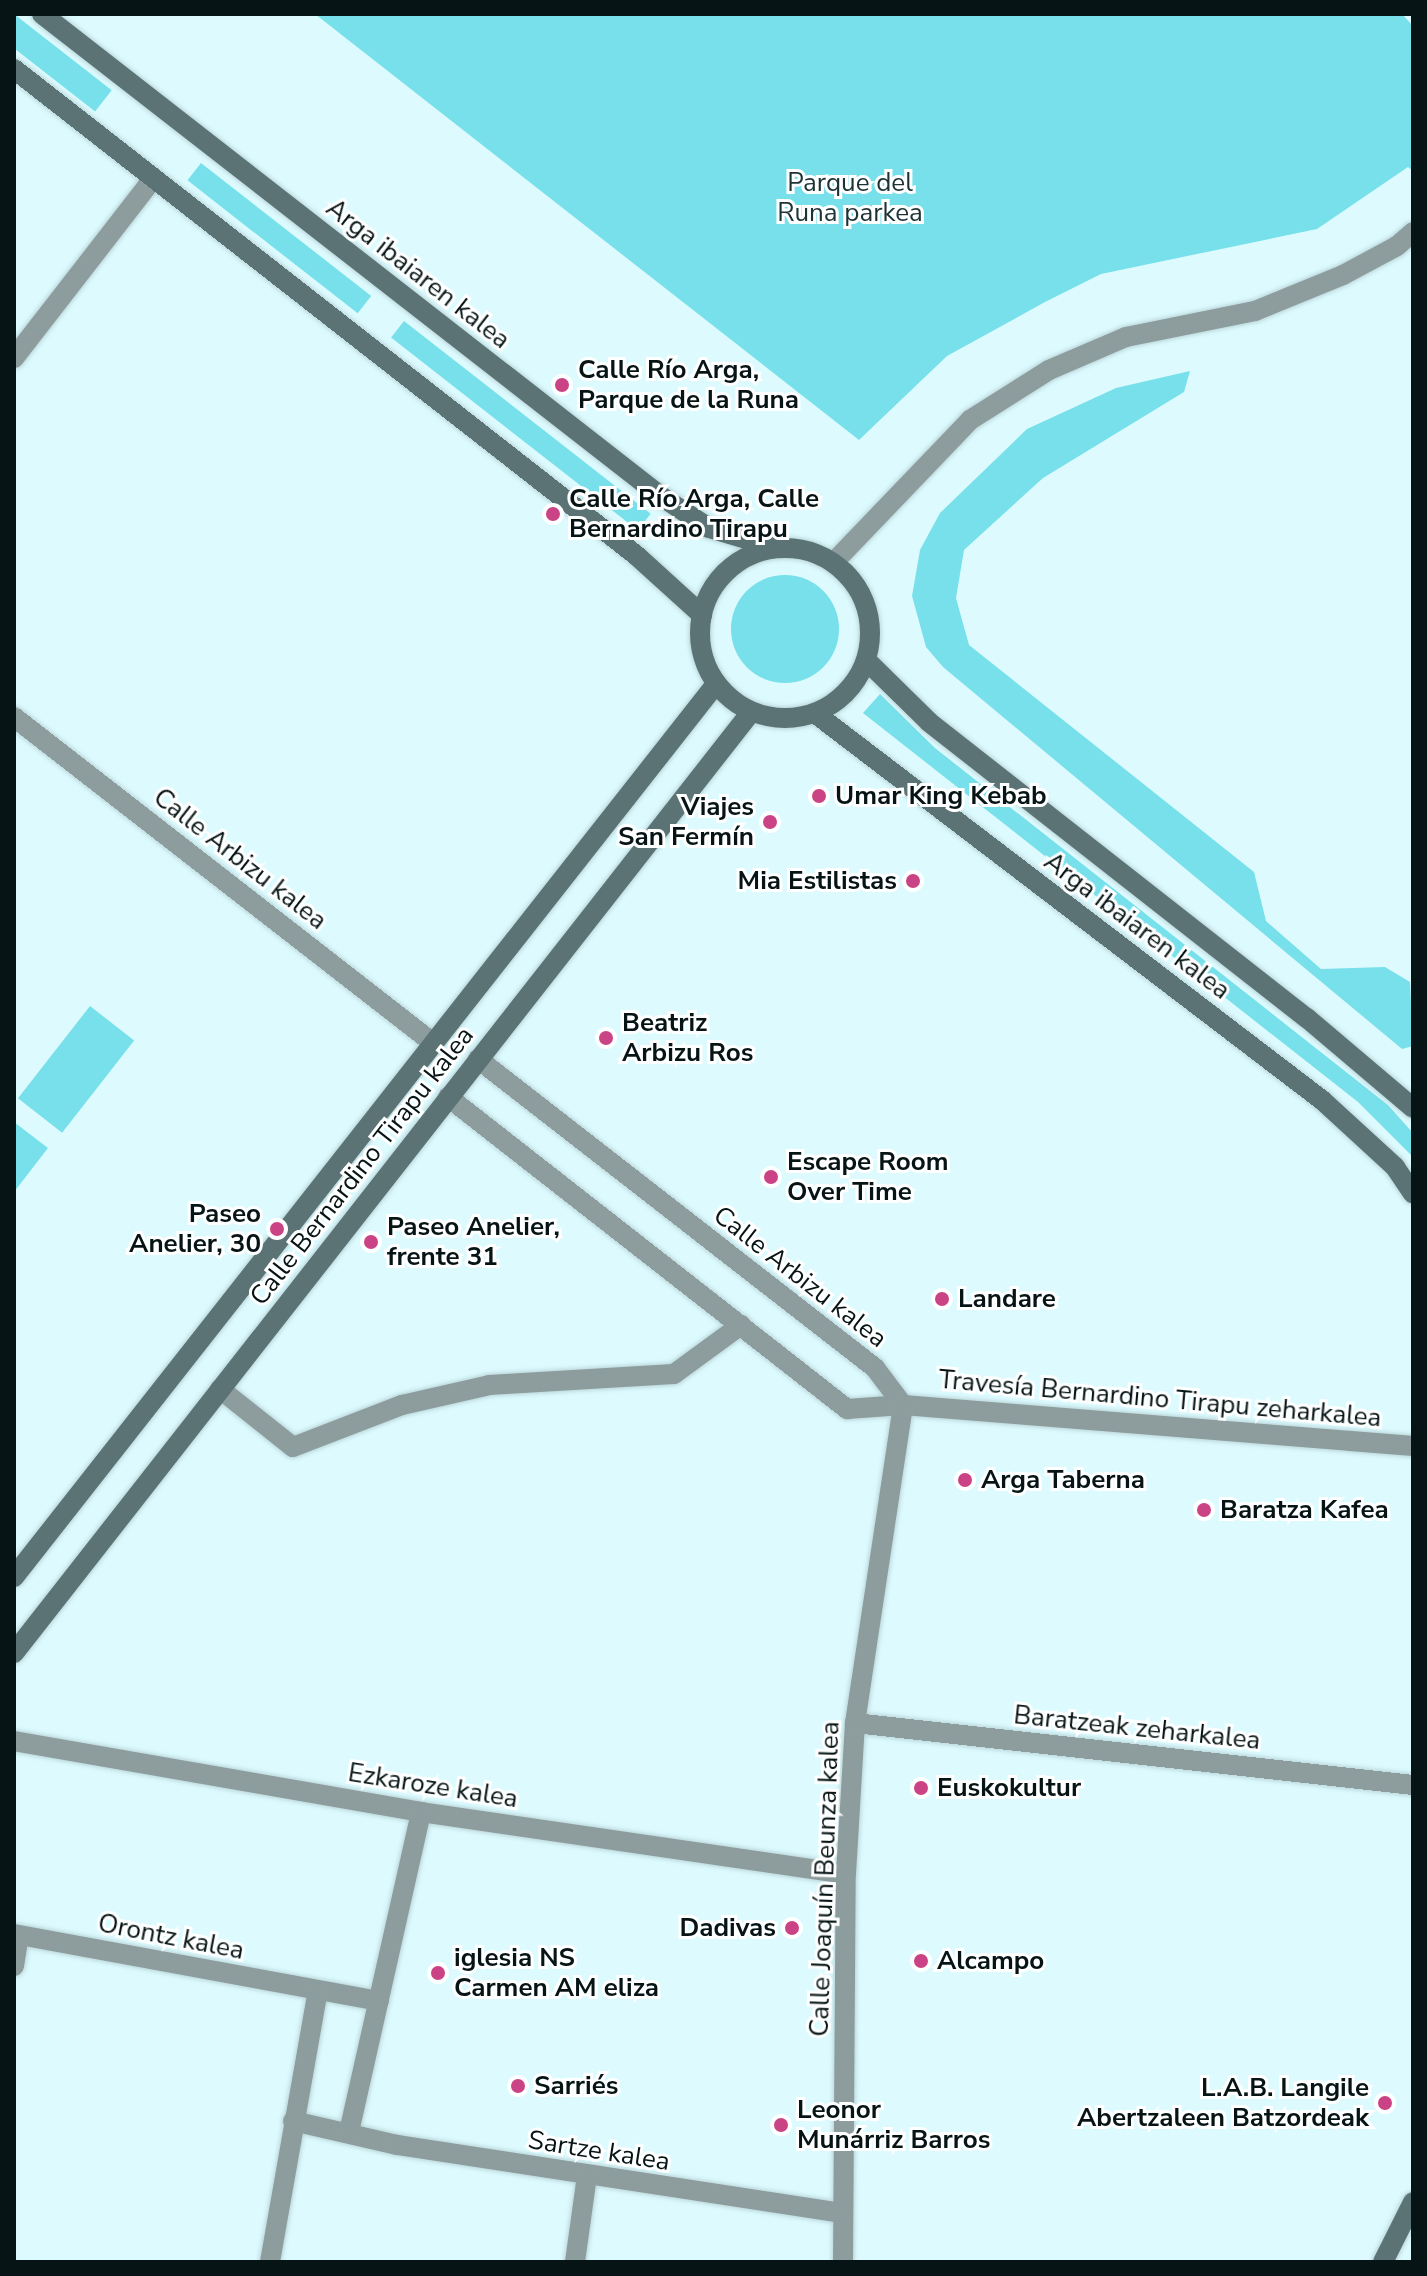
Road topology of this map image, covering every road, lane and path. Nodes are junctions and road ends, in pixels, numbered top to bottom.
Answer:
1 (42, 14) edge
2 (14, 69) edge
3 (152, 180) junction
4 (1413, 232) edge
5 (14, 358) edge
6 (777, 548) junction
7 (834, 562) junction
8 (702, 615) junction
9 (867, 661) junction
10 (716, 684) junction
11 (751, 712) junction
12 (816, 714) junction
13 (14, 717) edge
14 (433, 1043) junction
15 (478, 1059) junction
16 (448, 1097) junction
17 (1413, 1108) edge
18 (1413, 1194) edge
19 (741, 1325) junction
20 (220, 1389) junction
21 (903, 1405) junction
22 (1413, 1446) edge
23 (14, 1577) edge
24 (14, 1653) edge
25 (855, 1723) junction
26 (14, 1741) edge
27 (1413, 1785) edge
28 (421, 1812) junction
29 (846, 1874) junction
30 (17, 1934) edge
31 (14, 1966) edge
32 (318, 1991) junction
33 (379, 2001) junction
34 (293, 2121) junction
35 (349, 2132) junction
36 (587, 2176) junction
37 (1413, 2202) edge
38 (843, 2213) junction
39 (270, 2262) edge
40 (575, 2262) edge
41 (843, 2262) edge
42 (1383, 2262) edge

1 - 6 street, Arga ibaiaren kalea
2 - 3 street
3 - 5 street
3 - 8 street
4 - 7 street
6 - 7 street
6 - 8 street
7 - 9 street
8 - 10 street
9 - 12 street
9 - 17 street, Arga ibaiaren kalea
10 - 11 street
10 - 14 street, Calle Bernardino Tirapu kalea
11 - 12 street
11 - 15 street, Calle Bernardino Tirapu kalea
12 - 18 street, Arga ibaiaren kalea
13 - 14 street, Calle Arbizu kalea
14 - 23 street, Calle Bernardino Tirapu kalea
15 - 16 street, Calle Bernardino Tirapu kalea
15 - 21 street, Calle Arbizu kalea
16 - 19 street
16 - 20 street, Calle Bernardino Tirapu kalea
19 - 20 street
19 - 21 street
20 - 24 street, Calle Bernardino Tirapu kalea
21 - 22 street, Travesía Bernardino Tirapu zeharkalea
21 - 25 street, Calle Joaquín Beunza kalea
25 - 27 street, Baratzeak zeharkalea
25 - 29 street, Calle Joaquín Beunza kalea
26 - 28 street, Ezkaroze kalea
28 - 29 street, Ezkaroze kalea
28 - 33 street
29 - 38 street, Calle Joaquín Beunza kalea
30 - 31 street
30 - 32 street, Orontz kalea
32 - 33 street, Orontz kalea
32 - 34 street
33 - 35 street
34 - 35 street, Sartze kalea
34 - 39 street
35 - 36 street, Sartze kalea
36 - 38 street, Sartze kalea
36 - 40 street
37 - 42 street
38 - 41 street, Calle Joaquín Beunza kalea

